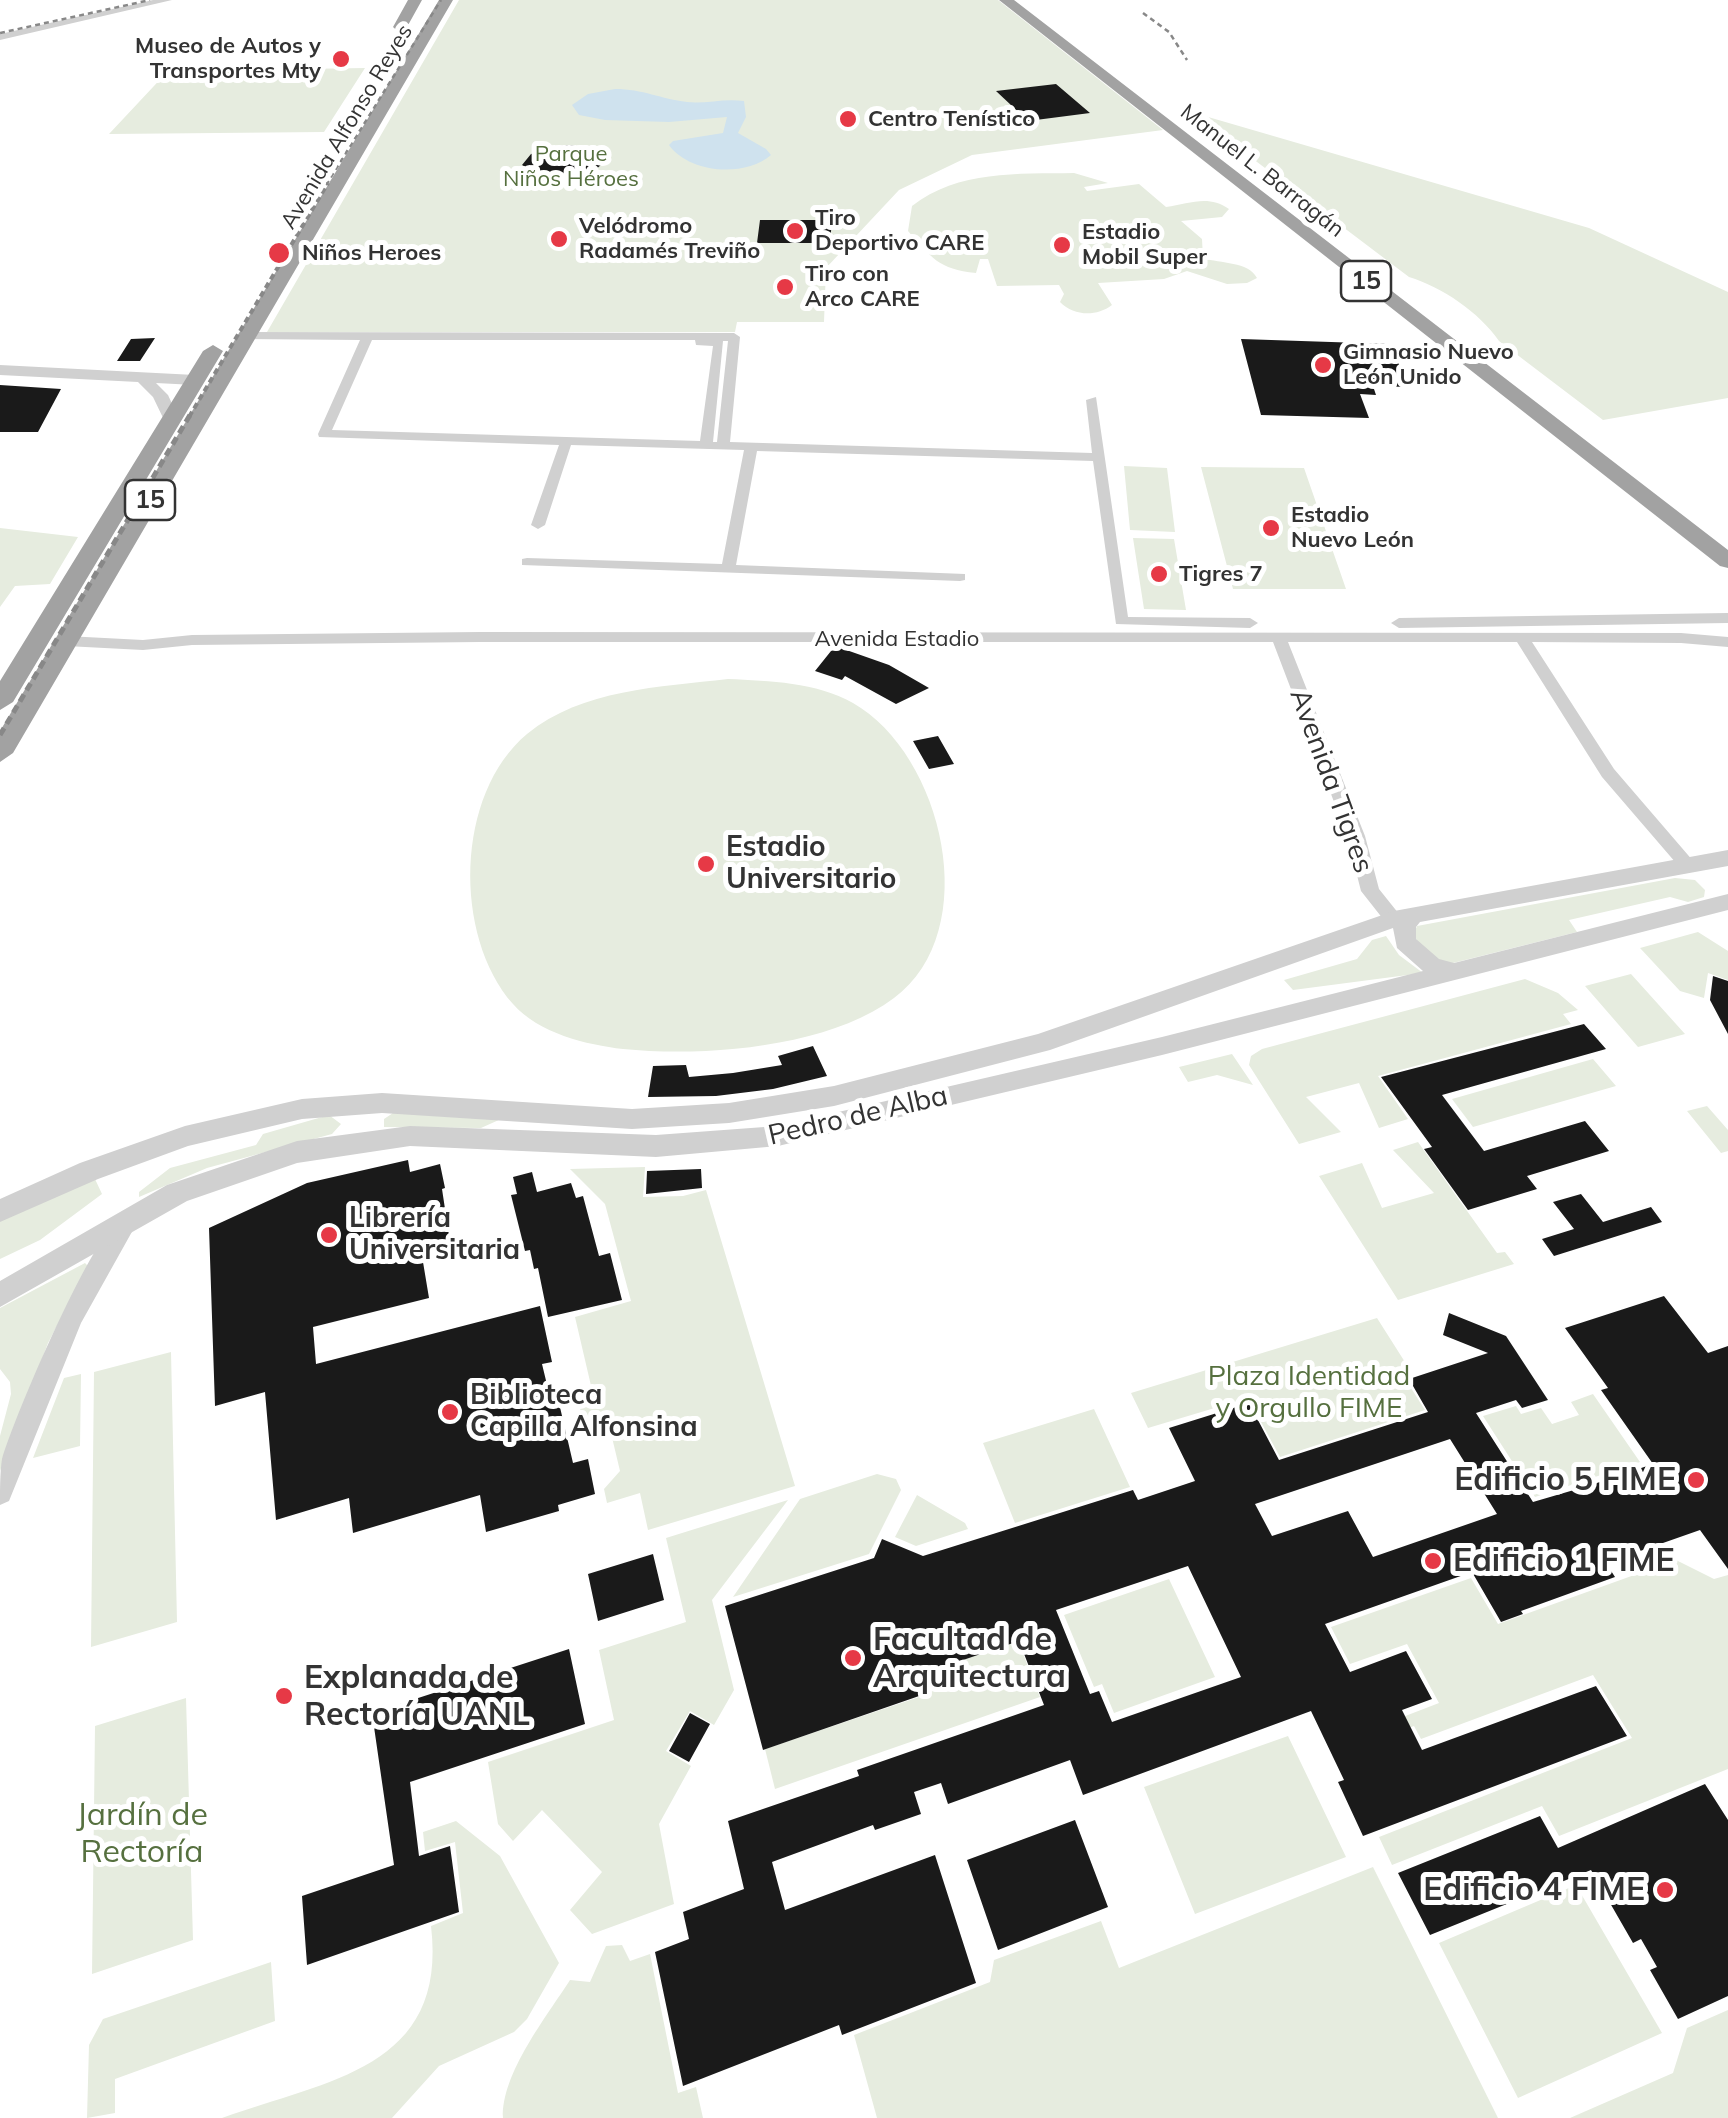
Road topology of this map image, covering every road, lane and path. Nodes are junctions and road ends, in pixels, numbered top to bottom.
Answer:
1 (124, 0) edge
2 (167, 0) edge
3 (1006, 0) edge
4 (1026, 0) edge
5 (447, 3) edge
6 (419, 4) edge
7 (0, 26) edge
8 (0, 36) edge
9 (391, 52) dead end
10 (340, 178) junction
11 (306, 194) dead end
12 (1412, 292) dead end
13 (220, 339) dead end
14 (367, 339) junction
15 (454, 339) junction
16 (241, 346) junction
17 (0, 370) edge
18 (142, 377) junction
19 (1488, 377) junction
20 (191, 387) junction
21 (1092, 400) dead end
22 (170, 419) junction
23 (566, 442) junction
24 (706, 446) junction
25 (722, 446) junction
26 (752, 447) junction
27 (1099, 458) junction
28 (1625, 458) dead end
29 (1637, 491) junction
30 (538, 525) dead end
31 (1728, 538) edge
32 (1728, 561) edge
33 (527, 562) dead end
34 (728, 569) junction
35 (960, 577) dead end
36 (1728, 618) edge
37 (1278, 636) junction
38 (1521, 637) junction
39 (66, 640) junction
40 (1728, 642) edge
41 (0, 702) edge
42 (0, 754) edge
43 (1728, 858) edge
44 (1688, 866) junction
45 (1722, 904) edge
46 (1404, 917) junction
47 (1456, 972) junction
48 (365, 1103) junction
49 (361, 1140) junction
50 (0, 1211) edge
51 (128, 1220) junction
52 (0, 1294) edge
53 (0, 1493) edge

1 - 7 street
2 - 8 street
3 - 19 highway, Manuel L. Barragán / 15
4 - 12 highway, Manuel L. Barragán / 15
5 - 10 highway, Avenida Alfonso Reyes / 15
6 - 9 highway, Avenida Alfonso Reyes
10 - 11 highway
10 - 16 highway, Avenida Alfonso Reyes / 15
13 - 20 highway, 15
14 - 15 street
14 - 16 street
14 - 23 street
15 - 24 street
15 - 25 street
16 - 20 highway
16 - 39 highway, Avenida Alfonso Reyes / 15
17 - 18 street
18 - 20 street
18 - 22 street
19 - 29 highway
19 - 29 highway, Manuel L. Barragán / 15
20 - 22 highway, 15
21 - 27 street
22 - 41 highway, 15
23 - 24 street
23 - 30 street
24 - 25 street
25 - 26 street
26 - 27 street
26 - 34 street
27 - 36 street
28 - 31 highway
29 - 32 highway, Manuel L. Barragán / 15
33 - 34 street
34 - 35 street
37 - 38 street, Avenida Estadio
37 - 39 street, Avenida Estadio
37 - 46 street, Avenida Tigres
38 - 40 street, Avenida Estadio
38 - 44 street
39 - 42 highway, 15
43 - 44 street, Pedro de Alba
44 - 45 street
44 - 46 street, Pedro de Alba
45 - 47 street, Pedro de Alba
46 - 47 street
46 - 48 street, Pedro de Alba
47 - 49 street, Pedro de Alba
48 - 49 street
48 - 50 street, Pedro de Alba
49 - 51 street, Pedro de Alba
51 - 52 street, Pedro de Alba
51 - 53 street

